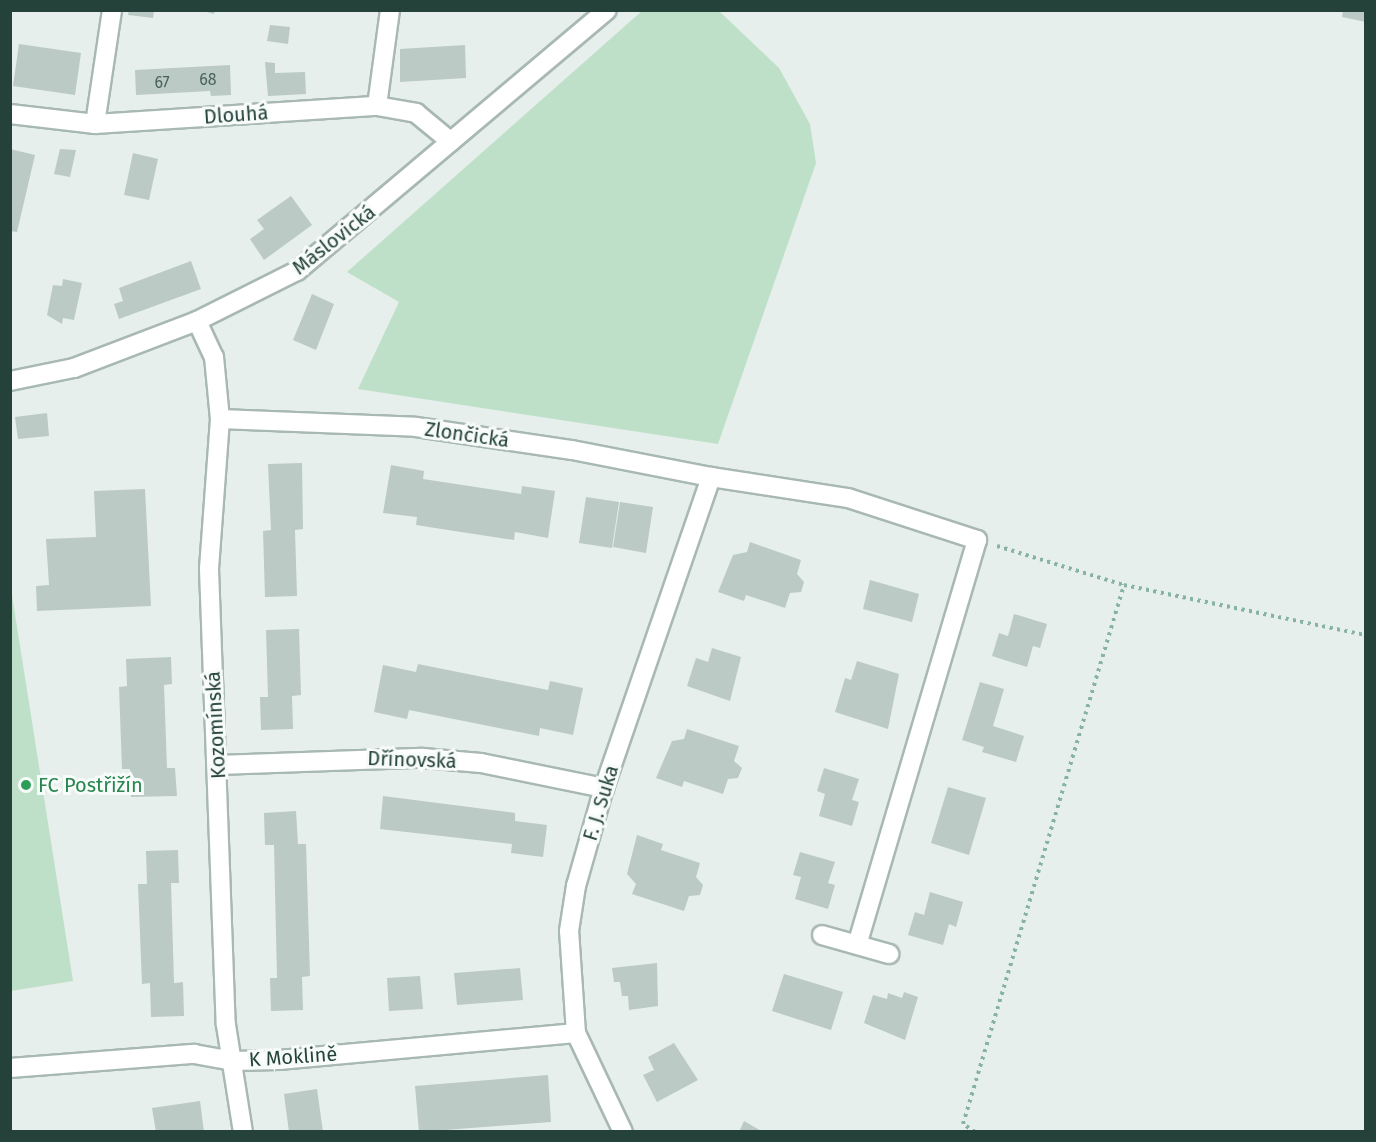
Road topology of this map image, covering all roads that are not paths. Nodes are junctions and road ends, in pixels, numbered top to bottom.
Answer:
1 (112, 10) edge
2 (390, 10) edge
3 (607, 10) edge
4 (377, 106) junction
5 (10, 114) edge
6 (95, 124) junction
7 (451, 142) junction
8 (197, 321) junction
9 (10, 381) edge
10 (220, 419) junction
11 (711, 477) junction
12 (218, 765) junction
13 (604, 788) junction
14 (822, 935) dead end
15 (857, 945) junction
16 (889, 954) dead end
17 (576, 1033) junction
18 (232, 1061) junction
19 (10, 1068) edge
20 (243, 1131) edge
21 (623, 1131) edge

1 - 6 street
2 - 4 street
3 - 7 street, Máslovická
4 - 6 street, Dlouhá
4 - 7 street, Dlouhá
5 - 6 street, Dlouhá
7 - 8 street, Máslovická
8 - 9 street, Máslovická
8 - 10 street, Kozomínská
10 - 11 street, Zlončická
10 - 12 street, Kozomínská
11 - 13 street, F. J. Suka
11 - 15 street, Zlončická
12 - 13 street, Dřínovská
12 - 18 street, Kozomínská
13 - 17 street, F. J. Suka
14 - 15 street
15 - 16 street
17 - 18 street, K Moklině
17 - 21 street, F. J. Suka
18 - 19 street, K Moklině
18 - 20 street, Kozomínská

